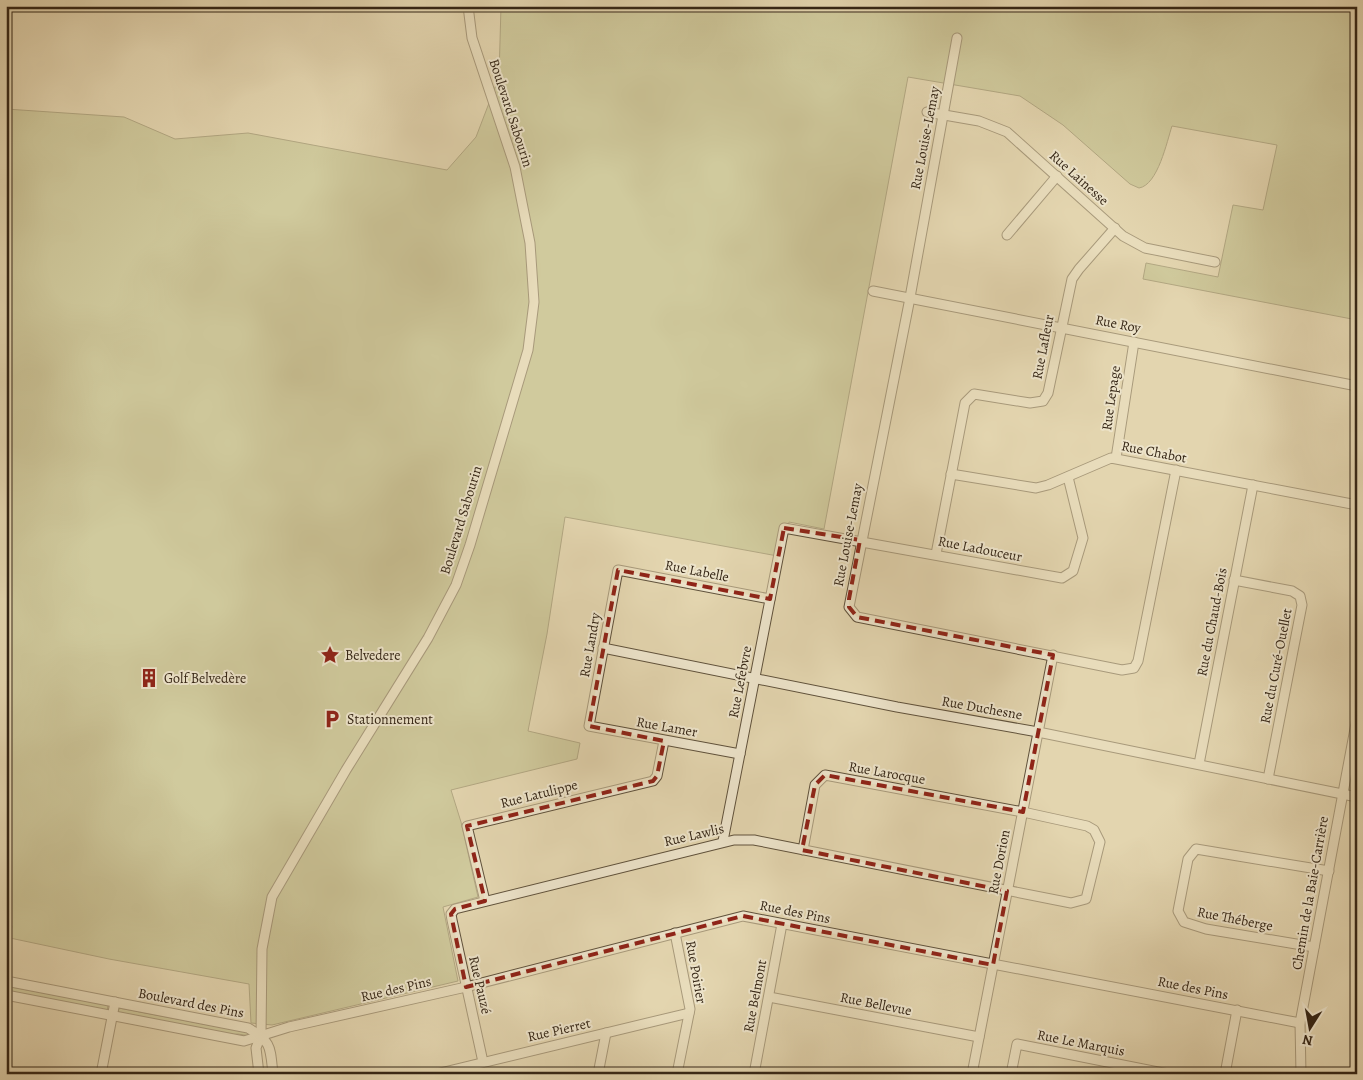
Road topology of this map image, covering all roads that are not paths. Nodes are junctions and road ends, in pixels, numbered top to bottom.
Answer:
1 (468, 6) edge
2 (957, 38) dead end
3 (927, 112) dead end
4 (944, 114) junction
5 (1057, 176) junction
6 (1115, 228) junction
7 (1007, 235) dead end
8 (1215, 262) dead end
9 (873, 291) dead end
10 (910, 297) junction
11 (1061, 327) junction
12 (1134, 342) junction
13 (1357, 386) edge
14 (1116, 458) junction
15 (1176, 470) junction
16 (951, 474) junction
17 (1068, 477) junction
18 (1253, 485) junction
19 (1357, 505) edge
20 (784, 528) joint
21 (860, 540) junction
22 (936, 554) junction
23 (618, 570) joint
24 (1234, 580) junction
25 (770, 599) junction
26 (603, 648) junction
27 (1053, 656) junction
28 (755, 678) junction
29 (1357, 718) edge
30 (589, 726) joint
31 (1038, 732) junction
32 (664, 741) junction
33 (740, 754) junction
34 (1198, 764) junction
35 (1268, 779) junction
36 (1342, 794) junction
37 (1357, 797) edge
38 (1023, 812) junction
39 (723, 841) junction
40 (803, 850) junction
41 (1328, 871) junction
42 (1007, 891) junction
43 (485, 901) junction
44 (451, 914) joint
45 (782, 924) junction
46 (675, 933) junction
47 (1314, 947) junction
48 (993, 965) junction
49 (6, 981) edge
50 (466, 987) junction
51 (6, 995) edge
52 (769, 997) junction
53 (115, 1002) junction
54 (1237, 1010) junction
55 (689, 1013) junction
56 (112, 1016) junction
57 (1300, 1023) junction
58 (606, 1033) junction
59 (261, 1036) junction
60 (979, 1037) junction
61 (483, 1062) junction
62 (101, 1074) edge
63 (259, 1074) edge
64 (272, 1074) edge
65 (436, 1074) edge
66 (598, 1074) edge
67 (677, 1074) edge
68 (754, 1074) edge
69 (972, 1074) edge
70 (1011, 1074) edge
71 (1168, 1074) edge
72 (1225, 1074) edge
73 (1301, 1074) edge

1 - 59 street, Boulevard Sabourin
2 - 4 street, Rue Louise-Lemay
3 - 4 street, Rue Lainesse
4 - 5 street, Rue Lainesse
4 - 10 street, Rue Louise-Lemay
5 - 6 street, Rue Lainesse
5 - 7 street
6 - 8 street, Rue Lainesse
6 - 11 street, Rue Lafleur
9 - 10 street, Rue Roy
10 - 11 street, Rue Roy
10 - 21 street, Rue Louise-Lemay
11 - 12 street, Rue Roy
11 - 16 street, Rue Lafleur
12 - 13 street, Rue Roy
12 - 14 street, Rue Lepage
14 - 15 street, Rue Chabot
14 - 17 street, Rue Chabot
15 - 18 street, Rue Chabot
15 - 27 street, Rue Louise-Lemay
16 - 17 street, Rue Chabot
16 - 22 street, Rue Lafleur
17 - 22 street, Rue Ladouceur
18 - 19 street, Rue Chabot
18 - 24 street, Rue du Chaud-Bois
20 - 21 street, Rue Ladouceur
20 - 25 street, Rue Lefebvre
21 - 22 street, Rue Ladouceur
21 - 27 street, Rue Louise-Lemay
23 - 25 street, Rue Labelle
23 - 26 street, Rue Landry
24 - 34 street, Rue du Chaud-Bois
24 - 35 street, Rue du Curé-Ouellet
25 - 28 street, Rue Lefebvre
26 - 28 street, Rue Duchesne
26 - 30 street, Rue Landry
27 - 31 street, Rue Dorion
28 - 31 street, Rue Duchesne
28 - 33 street, Rue Lefebvre
29 - 36 street, Chemin de la Baie-Carrière
30 - 32 street, Rue Lamer
31 - 34 street, Rue Duchesne
31 - 38 street, Rue Dorion
32 - 33 street, Rue Lamer
32 - 43 street, Rue Latulippe
33 - 39 street, Rue Lefebvre
34 - 35 street, Rue Duchesne
35 - 36 street, Rue Duchesne
36 - 37 street, Rue Duchesne
36 - 41 street, Chemin de la Baie-Carrière
38 - 40 street, Rue Larocque
38 - 42 street, Rue Dorion
38 - 42 street, Rue Lawlis
39 - 40 street, Rue Lawlis
39 - 43 street, Rue Lawlis
40 - 42 street, Rue Lawlis
41 - 47 street, Chemin de la Baie-Carrière
41 - 47 street, Rue Théberge
42 - 48 street, Rue Dorion
43 - 44 street, Rue Lawlis
44 - 50 street, Rue Pauzé
45 - 46 street, Rue des Pins
45 - 48 street, Rue des Pins
45 - 52 street, Rue Belmont
46 - 50 street, Rue des Pins
46 - 55 street, Rue Poirier
47 - 57 street, Chemin de la Baie-Carrière
48 - 54 street, Rue des Pins
48 - 60 street, Rue Dorion
49 - 53 street, Boulevard des Pins
50 - 59 street, Rue des Pins
50 - 61 street, Rue Pauzé
51 - 56 street, Boulevard des Pins
52 - 60 street, Rue Bellevue
52 - 68 street, Rue Belmont
53 - 56 street
53 - 59 street, Boulevard des Pins
54 - 57 street, Rue des Pins
54 - 72 street
55 - 58 street, Rue Pierret
55 - 67 street, Rue Poirier
56 - 59 street, Boulevard des Pins
56 - 62 street
57 - 73 street, Chemin de la Baie-Carrière
58 - 61 street, Rue Pierret
58 - 66 street
59 - 63 street, Boulevard Sabourin
59 - 64 street, Boulevard Sabourin
60 - 69 street, Rue Dorion
61 - 65 street, Rue Pierret
70 - 71 street, Rue Le Marquis

